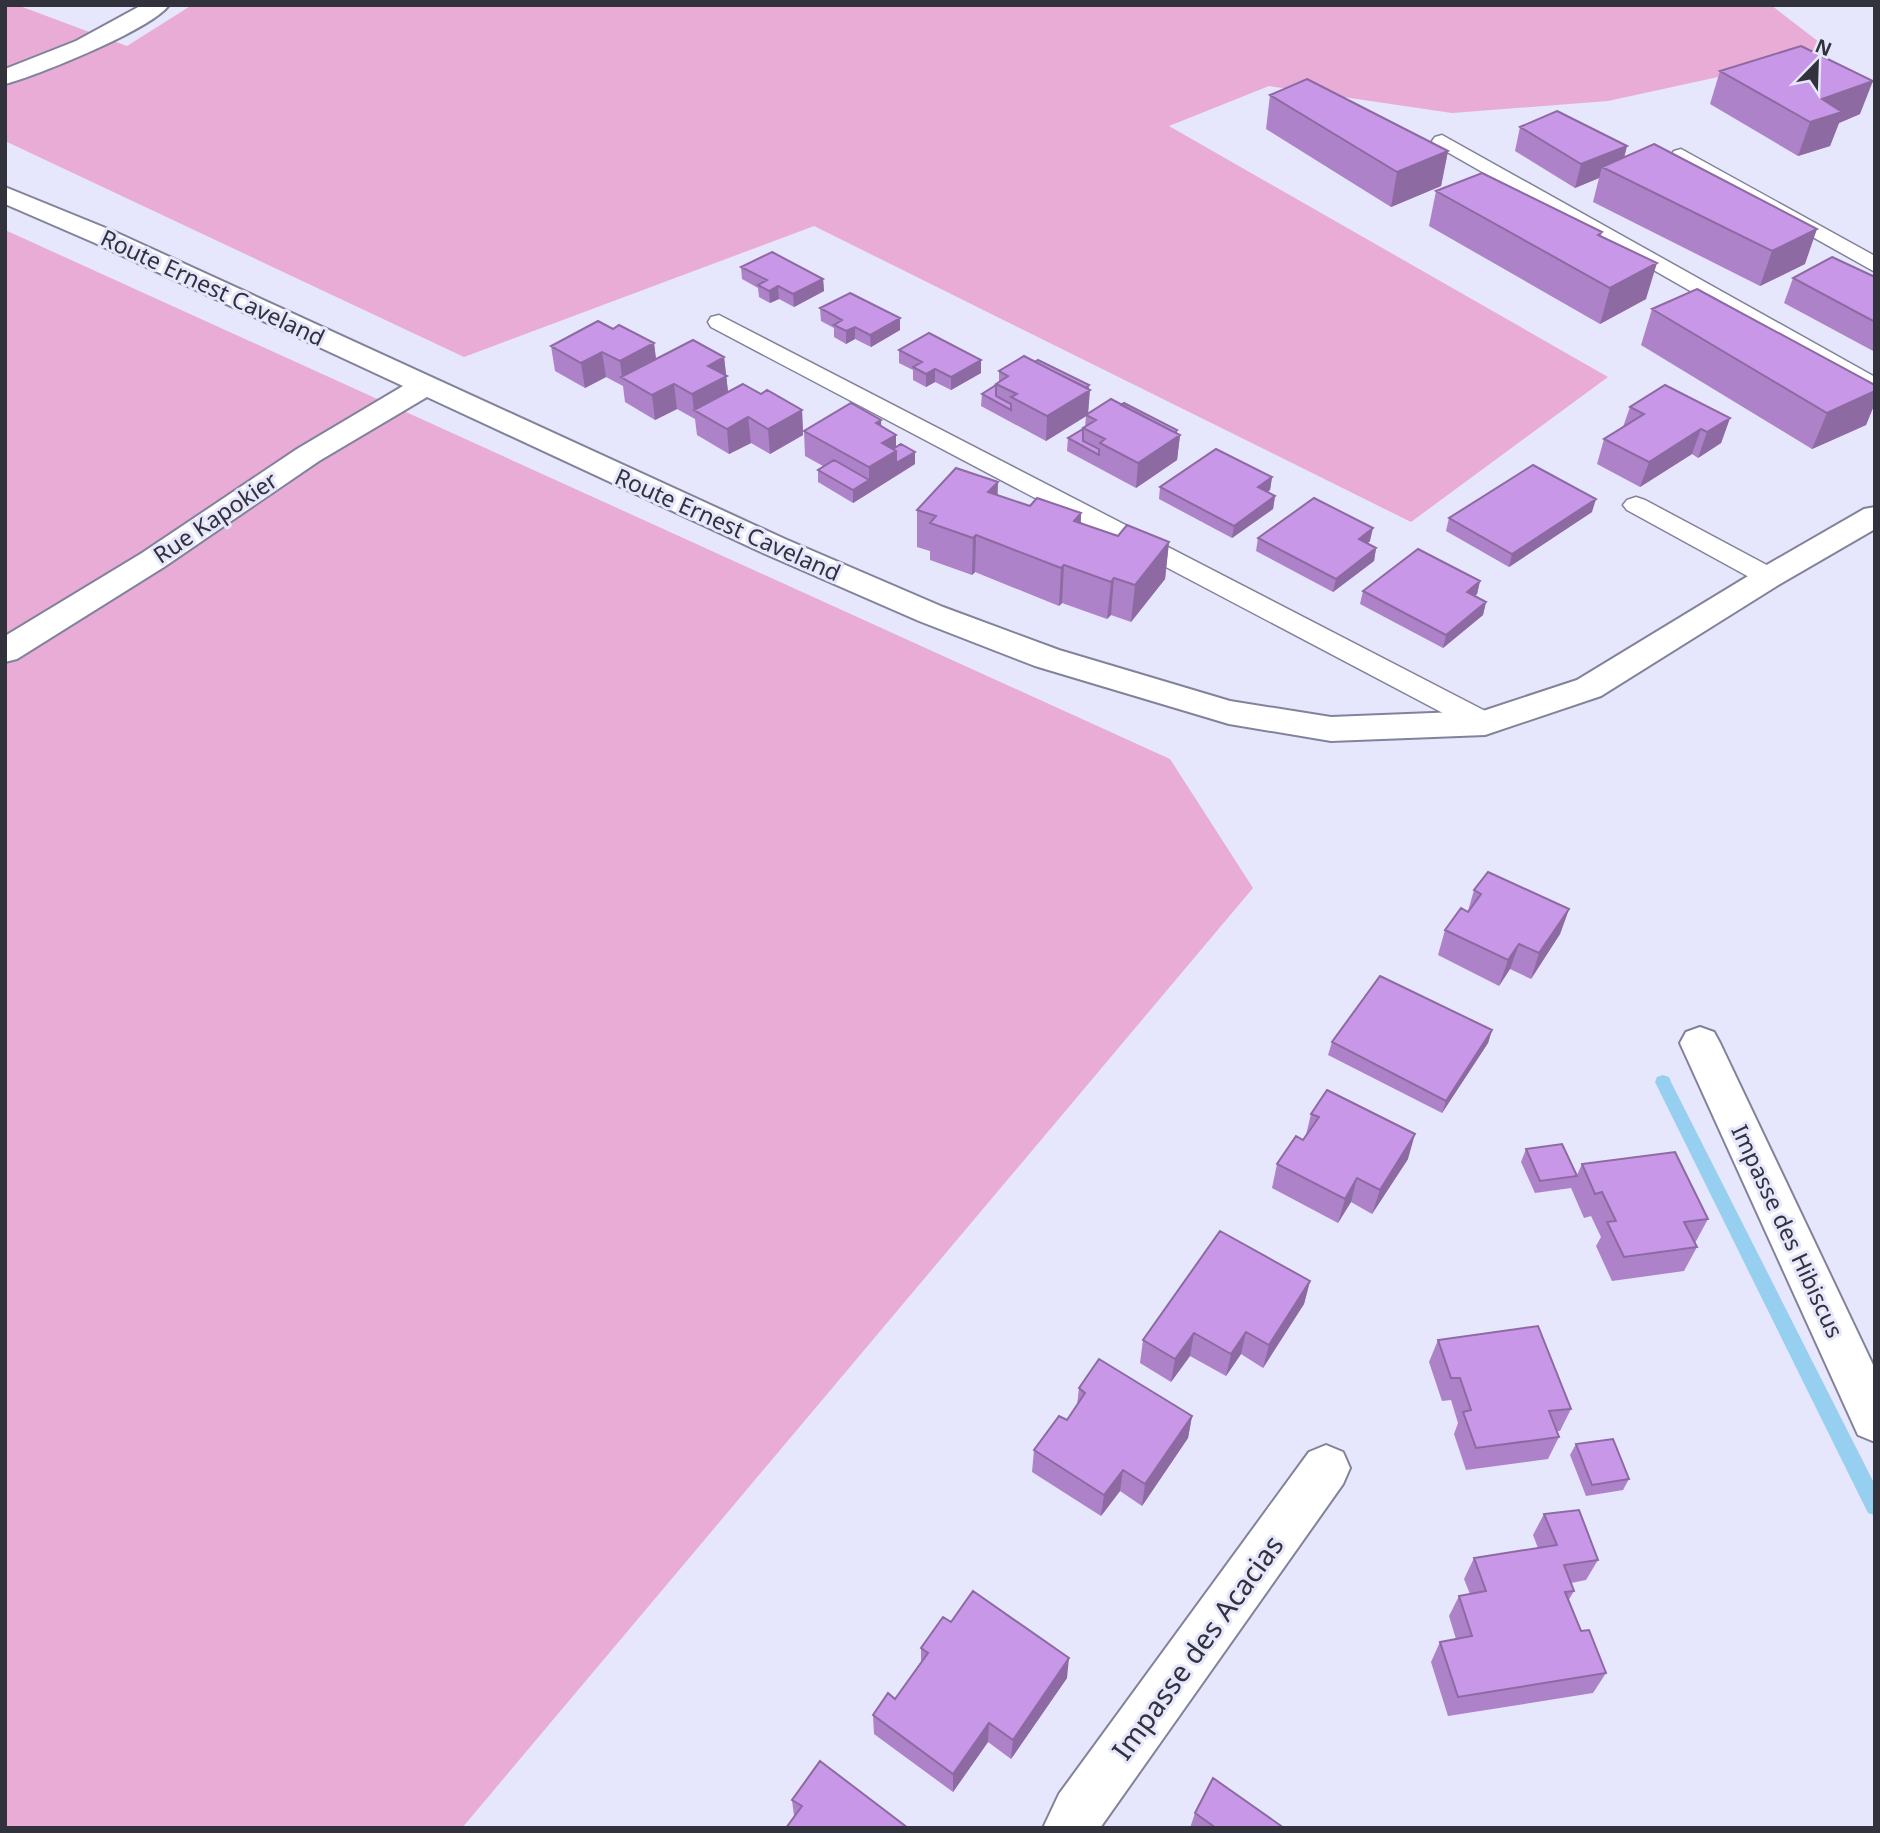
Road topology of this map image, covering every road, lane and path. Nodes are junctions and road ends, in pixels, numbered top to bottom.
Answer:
1 (158, 5) edge
2 (5, 76) edge
3 (1442, 141) dead end
4 (1681, 155) edge
5 (5, 195) edge
6 (1875, 265) edge
7 (719, 322) dead end
8 (426, 385) junction
9 (1875, 387) edge
10 (1636, 505) dead end
11 (1875, 516) edge
12 (1769, 577) junction
13 (5, 650) edge
14 (1485, 723) junction
15 (1700, 1043) dead end
16 (1875, 1420) edge
17 (1326, 1468) dead end
18 (1070, 1828) edge

1 - 2 street
3 - 9 lane
4 - 6 lane
5 - 8 street, Route Ernest Caveland
7 - 14 lane
8 - 13 street, Rue Kapokier
8 - 14 street, Route Ernest Caveland
10 - 12 lane
11 - 12 street, Route Ernest Caveland
12 - 14 street, Route Ernest Caveland
15 - 16 street, Impasse des Hibiscus
17 - 18 street, Impasse des Acacias

